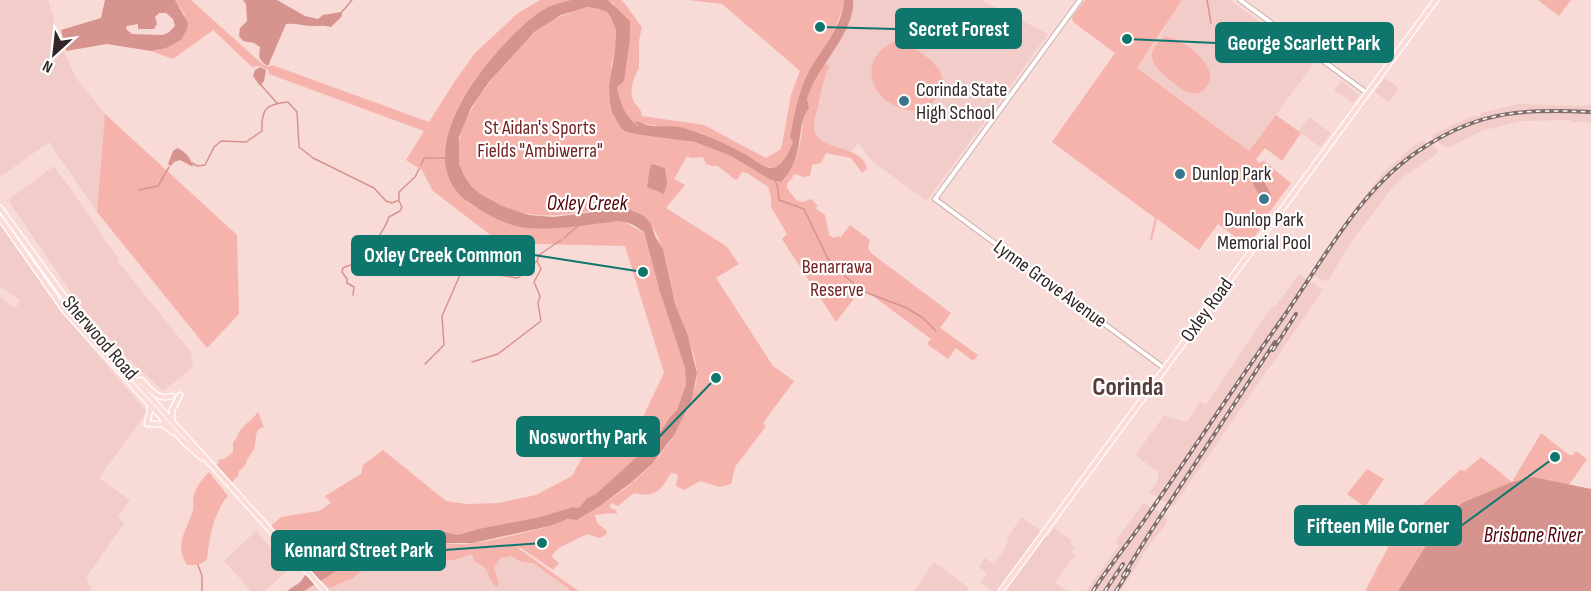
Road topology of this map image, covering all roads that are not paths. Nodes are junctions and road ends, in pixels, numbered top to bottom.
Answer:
1 (1080, 0) edge
2 (1240, 0) edge
3 (1436, 0) edge
4 (1367, 93) junction
5 (0, 208) edge
6 (0, 218) edge
7 (1164, 368) junction
8 (137, 381) junction
9 (180, 395) dead end
10 (172, 396) dead end
11 (151, 405) junction
12 (173, 420) junction
13 (176, 433) junction
14 (207, 461) junction
15 (324, 590) edge
16 (1001, 591) edge

1 - 7 street, Lynne Grove Avenue
2 - 4 street
3 - 4 main road, Oxley Road
4 - 7 main road, Oxley Road
5 - 8 main road, Sherwood Road
6 - 11 main road, Sherwood Road
7 - 16 main road, Oxley Road
8 - 10 main road
8 - 12 main road, Sherwood Road
9 - 12 main road
11 - 13 main road, Sherwood Road
11 - 13 main road
12 - 14 main road, Sherwood Road
13 - 14 main road, Sherwood Road
14 - 15 main road, Sherwood Road

